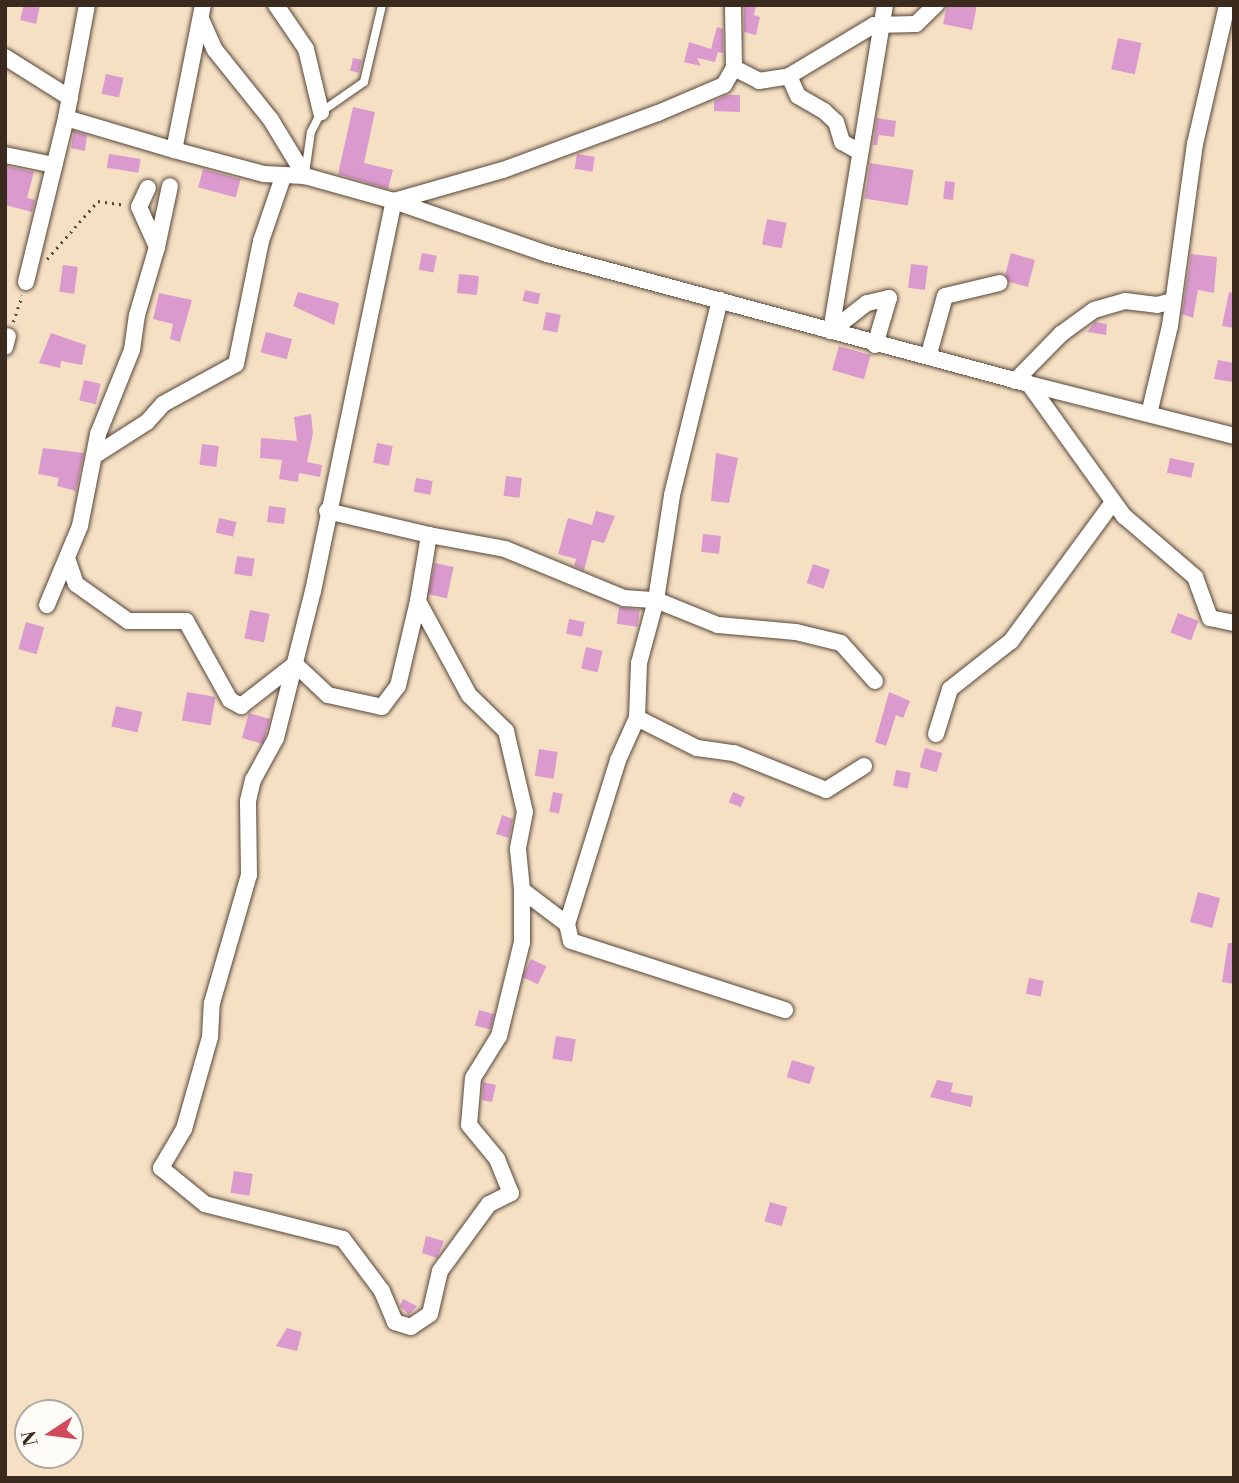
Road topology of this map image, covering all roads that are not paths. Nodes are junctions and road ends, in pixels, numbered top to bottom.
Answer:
1 (87, 5) edge
2 (276, 5) edge
3 (382, 5) edge
4 (733, 5) edge
5 (885, 5) edge
6 (936, 5) edge
7 (1227, 5) edge
8 (202, 12) edge
9 (885, 23) junction
10 (5, 57) edge
11 (734, 68) junction
12 (789, 76) junction
13 (70, 97) junction
14 (321, 112) junction
15 (66, 118) junction
16 (174, 150) junction
17 (858, 151) junction
18 (5, 155) edge
19 (54, 164) junction
20 (304, 176) junction
21 (283, 177) junction
22 (170, 186) dead end
23 (148, 188) dead end
24 (394, 201) junction
25 (157, 247) junction
26 (26, 282) road end
27 (999, 283) dead end
28 (720, 300) junction
29 (1174, 301) junction
30 (831, 331) junction
31 (874, 345) junction
32 (929, 354) junction
33 (1022, 383) junction
34 (1149, 414) junction
35 (1234, 436) edge
36 (94, 456) junction
37 (1113, 502) junction
38 (327, 511) junction
39 (429, 535) junction
40 (68, 561) junction
41 (656, 600) junction
42 (418, 601) junction
43 (47, 606) dead end
44 (1234, 623) edge
45 (295, 664) junction
46 (875, 681) dead end
47 (637, 718) junction
48 (936, 734) dead end
49 (864, 766) dead end
50 (522, 890) junction
51 (567, 924) junction
52 (785, 1010) dead end

1 - 13 street
2 - 14 street
3 - 14 lane
4 - 11 street
5 - 9 street
6 - 9 street
7 - 29 street
8 - 16 street
8 - 20 street
9 - 12 street
9 - 17 street
10 - 13 street
11 - 12 street
11 - 24 street
12 - 17 street
13 - 15 street
14 - 20 lane
15 - 16 street
15 - 19 street
16 - 21 street
17 - 30 street
18 - 19 street
19 - 26 street
20 - 21 street
20 - 24 street
21 - 36 street
22 - 25 street
23 - 25 street
24 - 28 street
24 - 38 street
25 - 36 street
27 - 32 street
28 - 30 street
28 - 41 street
29 - 33 street
29 - 34 street
30 - 31 street
30 - 31 street
31 - 32 street
32 - 33 street
33 - 34 street
33 - 37 street
34 - 35 street
36 - 40 street
37 - 44 street
37 - 48 street
38 - 39 street
38 - 45 street
39 - 41 street
39 - 42 street
40 - 43 street
40 - 45 street
41 - 46 street
41 - 47 street
42 - 45 street
42 - 50 street
45 - 50 street
47 - 49 street
47 - 51 street
50 - 51 street
51 - 52 street

